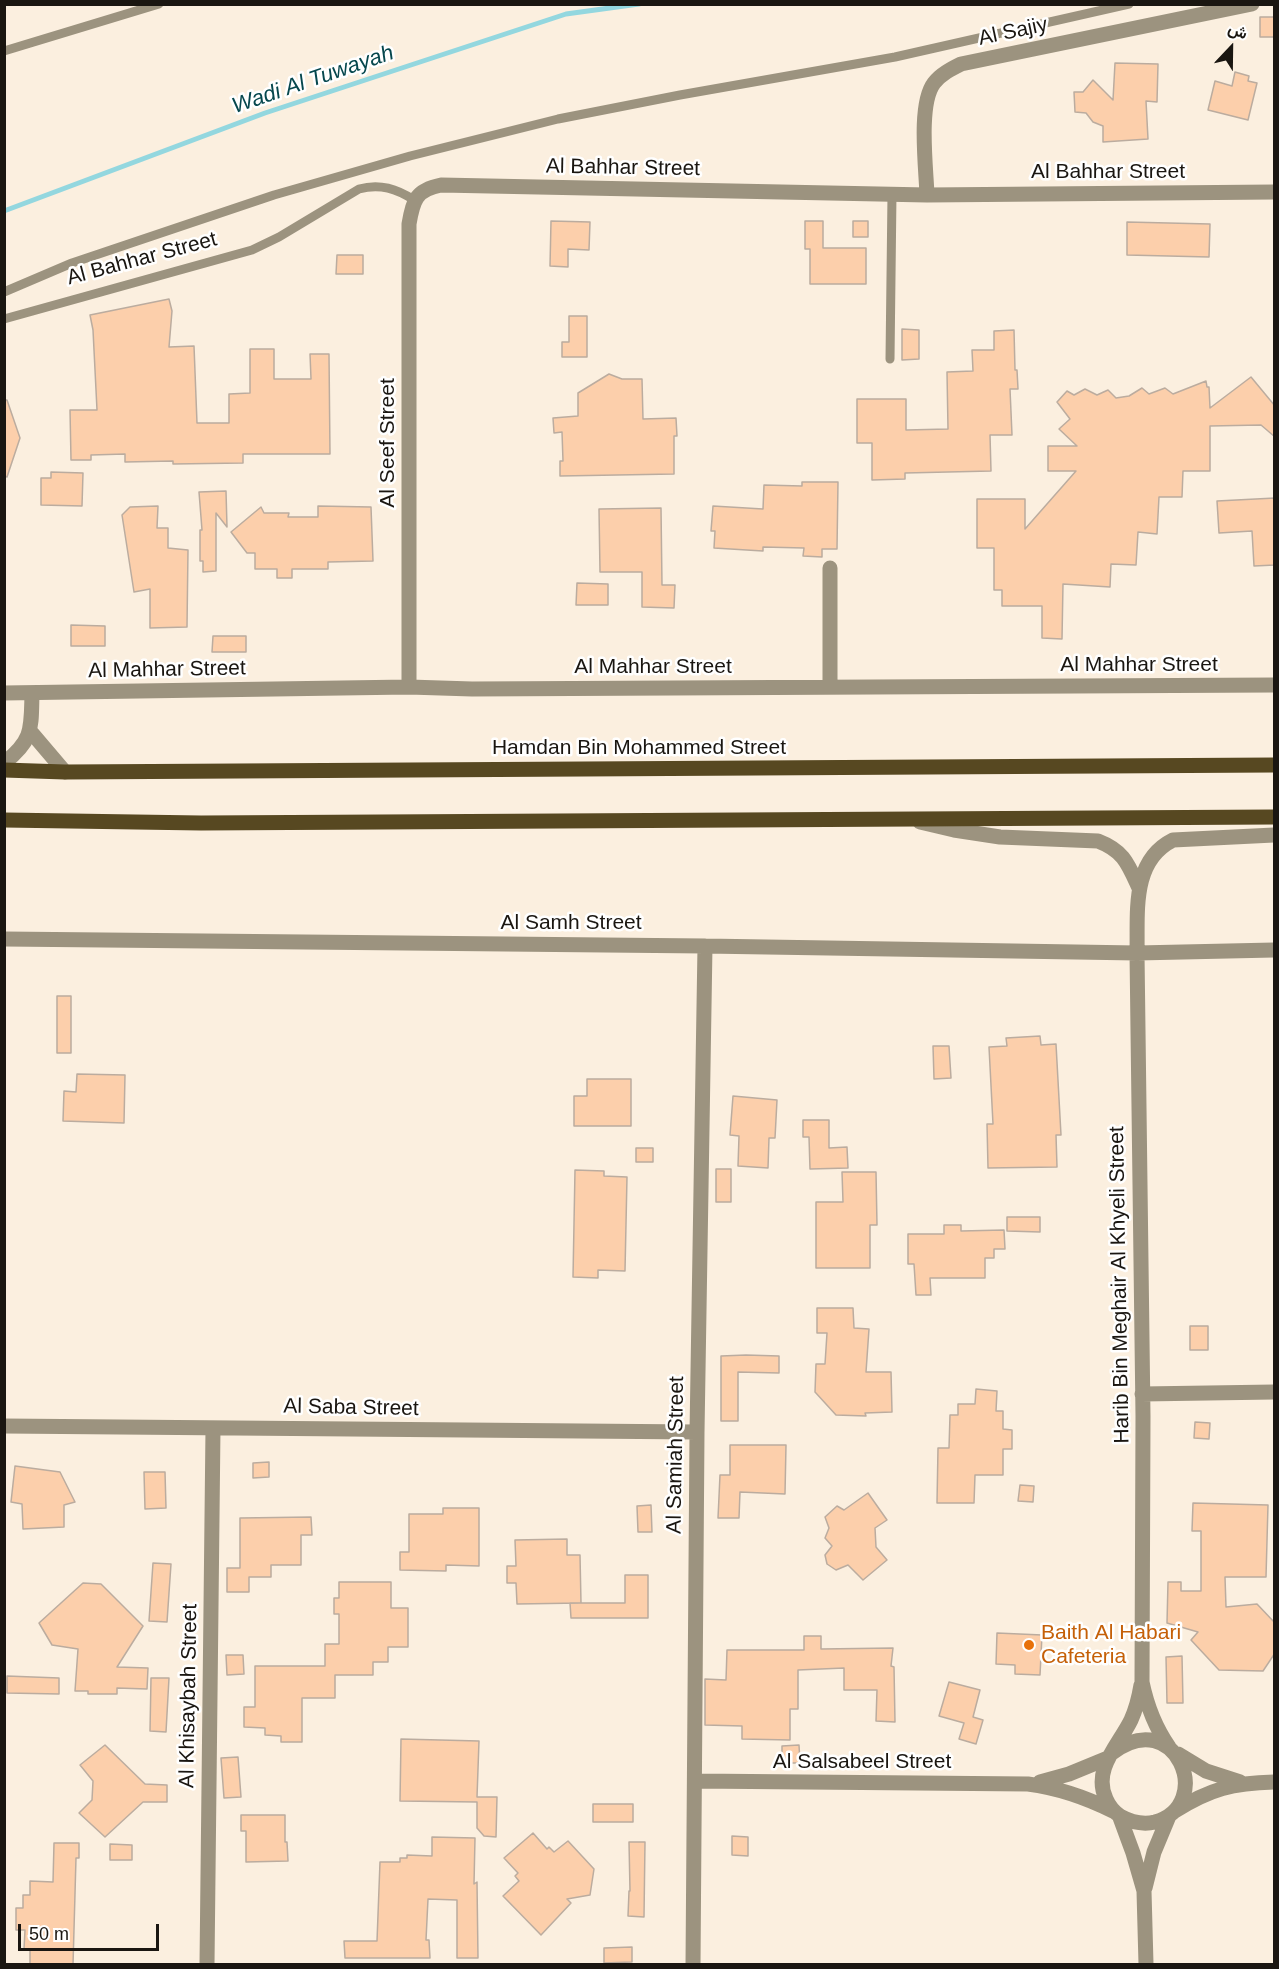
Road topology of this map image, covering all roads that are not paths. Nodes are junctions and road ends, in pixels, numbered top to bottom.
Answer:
1 (159, 4) edge
2 (1129, 4) edge
3 (1252, 4) edge
4 (4, 51) edge
5 (1275, 192) edge
6 (892, 194) junction
7 (927, 195) junction
8 (414, 200) junction
9 (4, 292) edge
10 (4, 319) edge
11 (890, 359) dead end
12 (830, 568) dead end
13 (1275, 685) edge
14 (409, 687) junction
15 (830, 687) junction
16 (4, 693) edge
17 (32, 693) junction
18 (31, 732) junction
19 (4, 763) edge
20 (1275, 765) edge
21 (4, 770) edge
22 (65, 772) junction
23 (1275, 817) edge
24 (908, 819) junction
25 (4, 820) edge
26 (1275, 835) edge
27 (1139, 888) junction
28 (4, 939) edge
29 (705, 946) junction
30 (1275, 950) edge
31 (1137, 952) junction
32 (1275, 1392) edge
33 (1142, 1394) junction
34 (4, 1426) edge
35 (213, 1428) junction
36 (697, 1432) junction
37 (1142, 1682) junction
38 (1171, 1749) junction
39 (1110, 1755) junction
40 (695, 1782) junction
41 (1243, 1782) junction
42 (1275, 1782) edge
43 (1028, 1784) junction
44 (1116, 1813) junction
45 (1171, 1814) junction
46 (1144, 1891) junction
47 (207, 1965) edge
48 (693, 1965) edge
49 (1146, 1965) edge

1 - 4 lane
2 - 9 lane
3 - 7 street, Al Sajiy
5 - 7 street, Al Bahhar Street
6 - 7 street, Al Bahhar Street
6 - 8 street, Al Bahhar Street
6 - 11 lane
8 - 10 lane, Al Bahhar Street
8 - 14 street, Al Seef Street
12 - 15 street
13 - 15 street, Al Mahhar Street
14 - 15 street, Al Mahhar Street
14 - 17 street, Al Mahhar Street
16 - 17 street, Al Mahhar Street
17 - 18 street
18 - 19 street
18 - 22 street
20 - 22 main road, Hamdan Bin Mohammed Street
21 - 22 main road, Hamdan Bin Mohammed Street
23 - 24 main road
24 - 25 main road
24 - 27 street, Harib Bin Meghair Al Khyeli Street
26 - 27 street, Harib Bin Meghair Al Khyeli Street
27 - 31 street, Harib Bin Meghair Al Khyeli Street
28 - 29 street, Al Samh Street
29 - 31 street, Al Samh Street
29 - 36 street, Al Samiah Street
30 - 31 street, Al Samh Street
31 - 33 street, Harib Bin Meghair Al Khyeli Street
32 - 33 street
33 - 37 street, Harib Bin Meghair Al Khyeli Street
34 - 35 street, Al Saba Street
35 - 36 street, Al Saba Street
35 - 47 street, Al Khisaybah Street
36 - 40 street, Al Samiah Street
37 - 38 street, Harib Bin Meghair Al Khyeli Street
37 - 39 street, Harib Bin Meghair Al Khyeli Street
38 - 39 street
38 - 41 street
38 - 45 street
39 - 43 street, Al Salsabeel Street
39 - 44 street
40 - 43 street, Al Salsabeel Street
40 - 48 street, Al Samiah Street
41 - 42 street
41 - 45 street
43 - 44 street, Al Salsabeel Street
44 - 45 street
44 - 46 street
45 - 46 street
46 - 49 street

